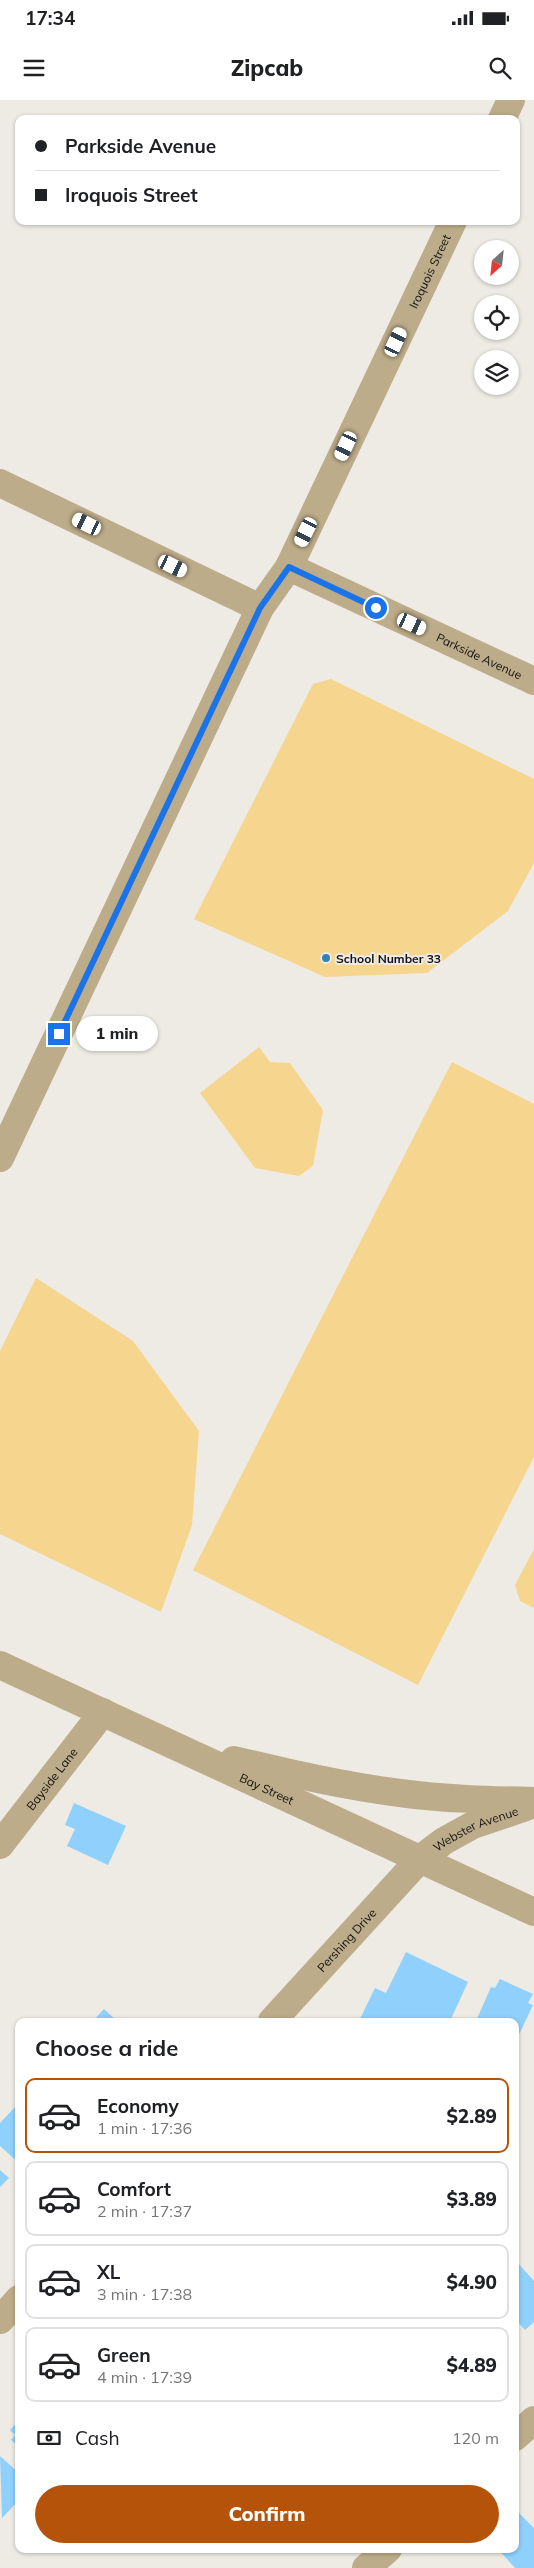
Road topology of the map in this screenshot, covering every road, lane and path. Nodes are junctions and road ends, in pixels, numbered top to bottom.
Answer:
1 (511, 100) edge
2 (504, 115) edge
3 (451, 225) edge
4 (0, 483) edge
5 (289, 567) junction
6 (260, 608) junction
7 (534, 681) edge
8 (0, 1158) edge
9 (0, 1665) edge
10 (103, 1712) junction
11 (182, 1748) junction
12 (534, 1803) edge
13 (0, 1845) edge
14 (420, 1859) junction
15 (534, 1912) edge
16 (275, 2018) edge
17 (15, 2303) edge
18 (0, 2320) edge
19 (534, 2420) edge
20 (519, 2433) edge
21 (383, 2553) edge
22 (366, 2568) edge

1 - 2 street
3 - 5 street, Iroquois Street
4 - 6 street
5 - 6 street, Iroquois Street
5 - 7 street, Parkside Avenue
6 - 8 street, Iroquois Street
9 - 10 street, Bay Street
10 - 11 street, Bay Street
10 - 13 street, Bayside Lane
11 - 12 street
11 - 14 street, Bay Street
12 - 14 street, Webster Avenue
14 - 15 street, Bay Street
14 - 16 street, Pershing Drive
17 - 18 street
19 - 20 street
21 - 22 street

